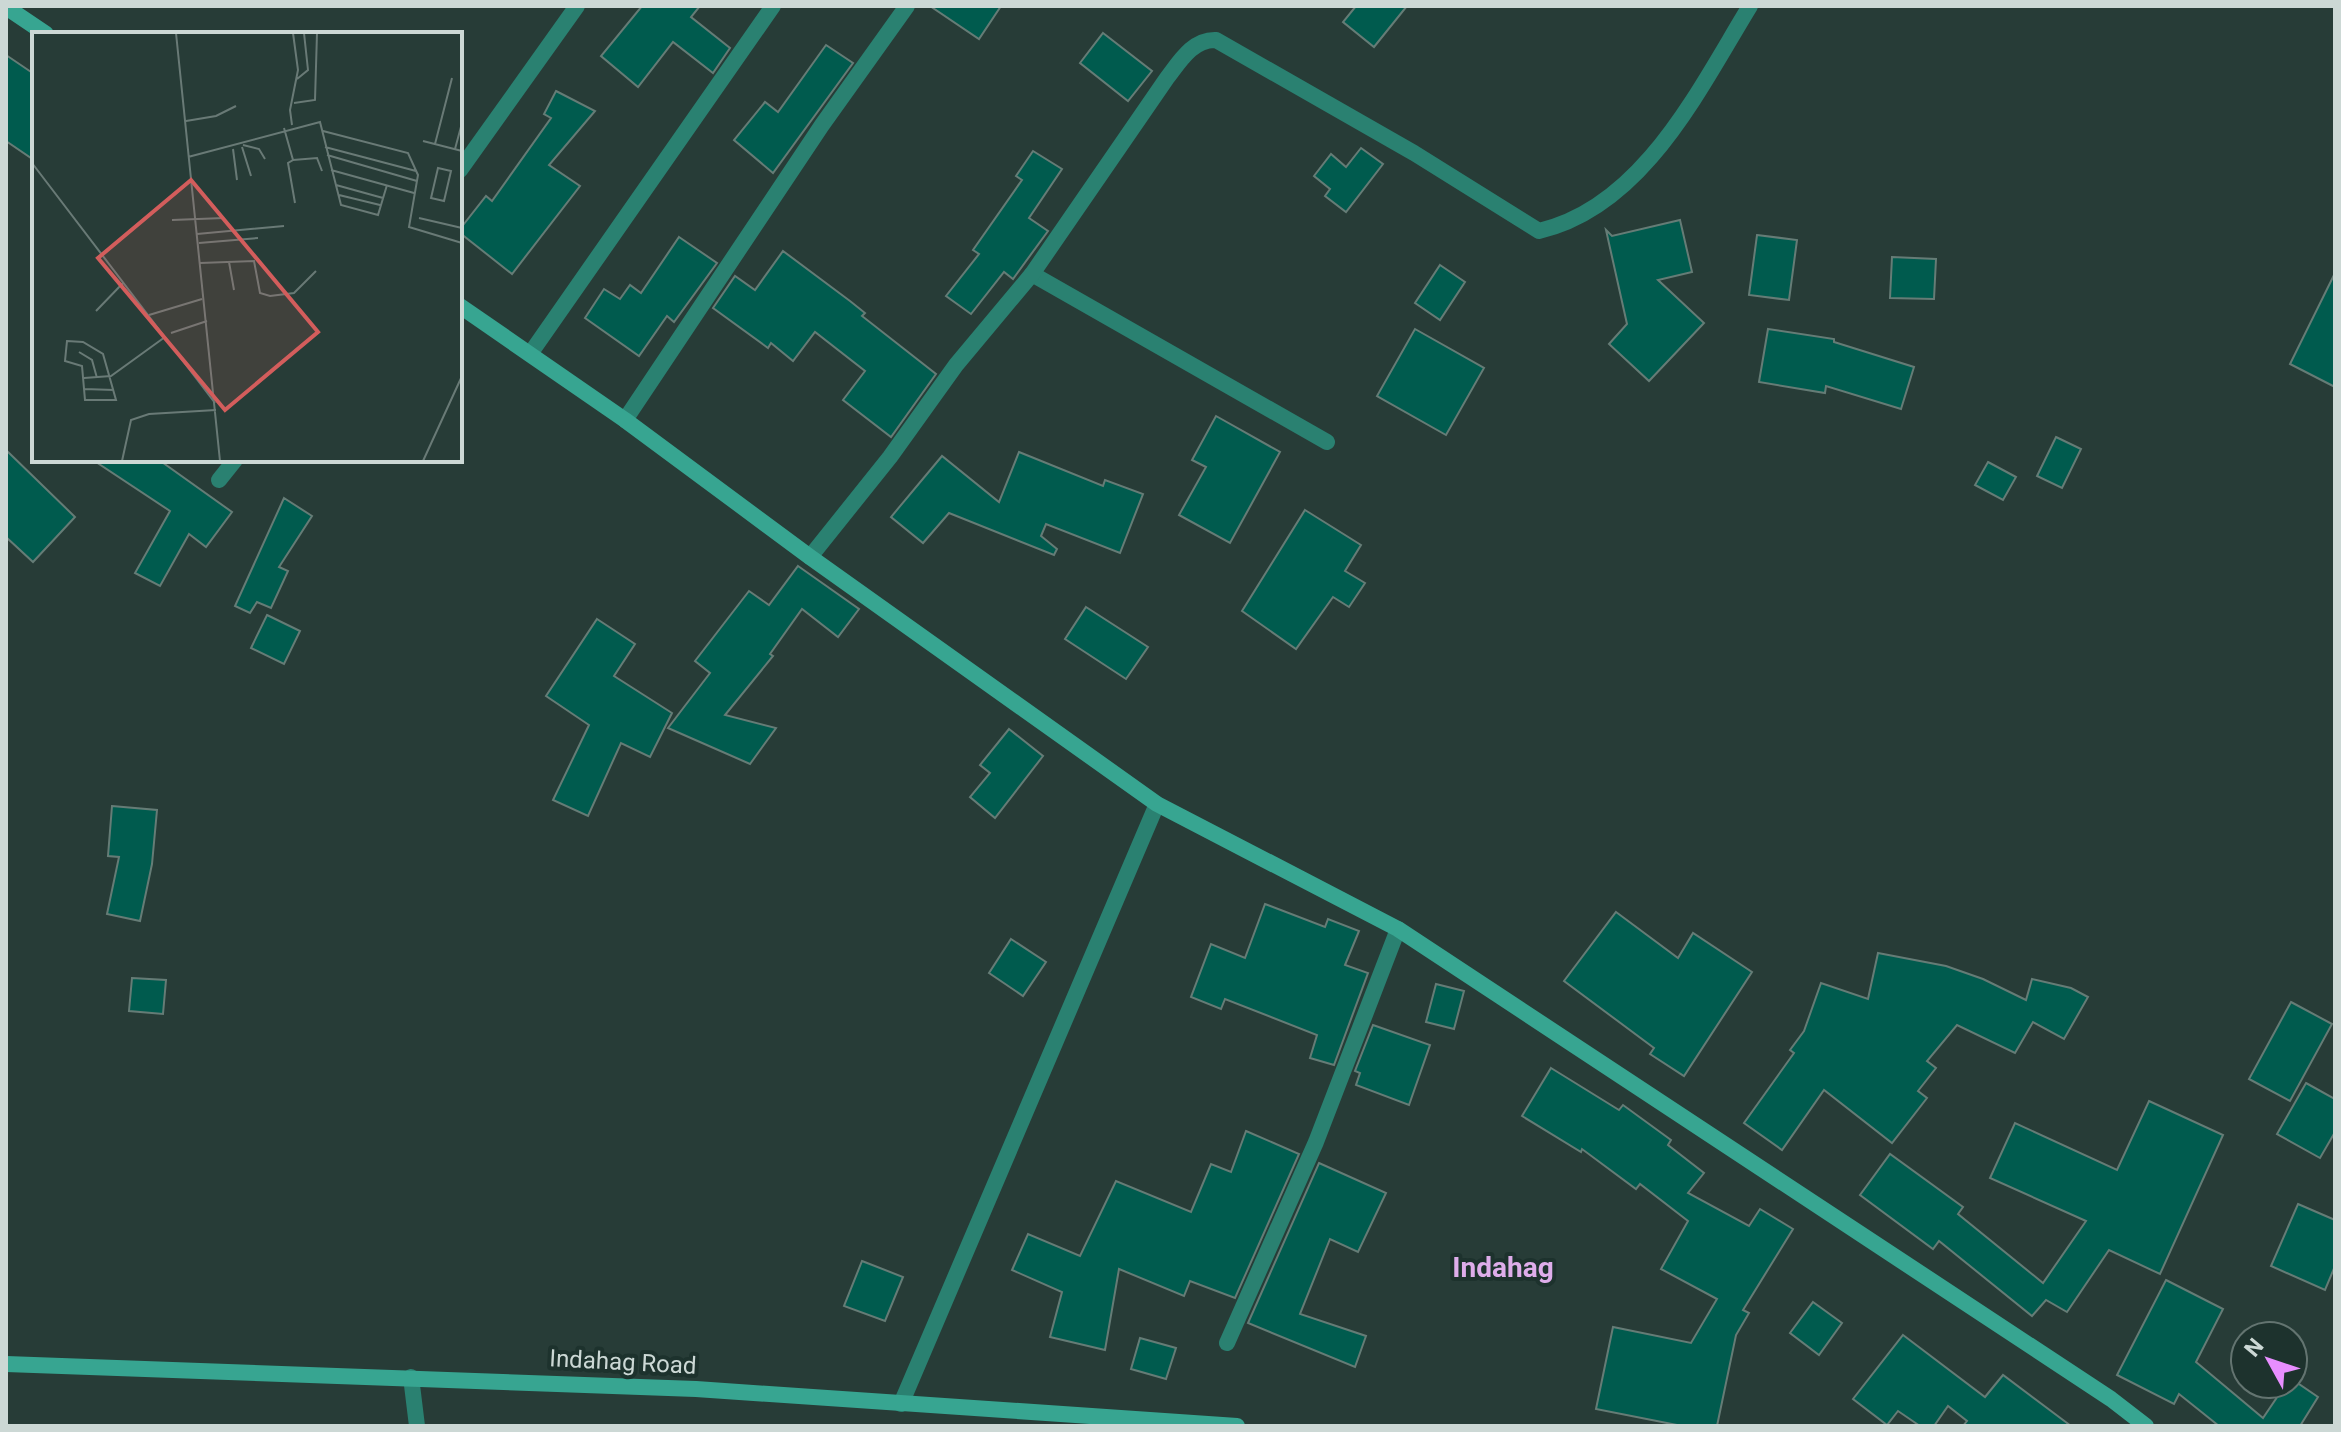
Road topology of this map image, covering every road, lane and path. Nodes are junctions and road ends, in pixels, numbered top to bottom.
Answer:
1 (577, 6) edge
2 (773, 6) edge
3 (907, 6) edge
4 (1750, 6) edge
5 (6, 7) edge
6 (43, 32) edge
7 (462, 167) edge
8 (1032, 274) junction
9 (462, 307) edge
10 (530, 354) junction
11 (625, 420) junction
12 (1327, 442) dead end
13 (233, 462) edge
14 (219, 480) dead end
15 (810, 557) junction
16 (1157, 804) junction
17 (1398, 929) junction
18 (1227, 1343) dead end
19 (6, 1364) edge
20 (411, 1377) junction
21 (901, 1404) junction
22 (417, 1426) edge
23 (1221, 1426) edge
24 (1237, 1426) edge
25 (2146, 1426) edge

1 - 7 street
2 - 10 street
3 - 11 street
4 - 8 street
5 - 6 main road
8 - 12 street
8 - 15 street
9 - 10 main road
10 - 11 main road
11 - 15 main road
13 - 14 street
15 - 16 main road
16 - 17 main road
16 - 21 street
17 - 18 street
17 - 25 main road
19 - 20 main road, Indahag Road
20 - 21 main road, Indahag Road
20 - 22 street
21 - 23 main road, Indahag Road
23 - 24 main road, Indahag Road

